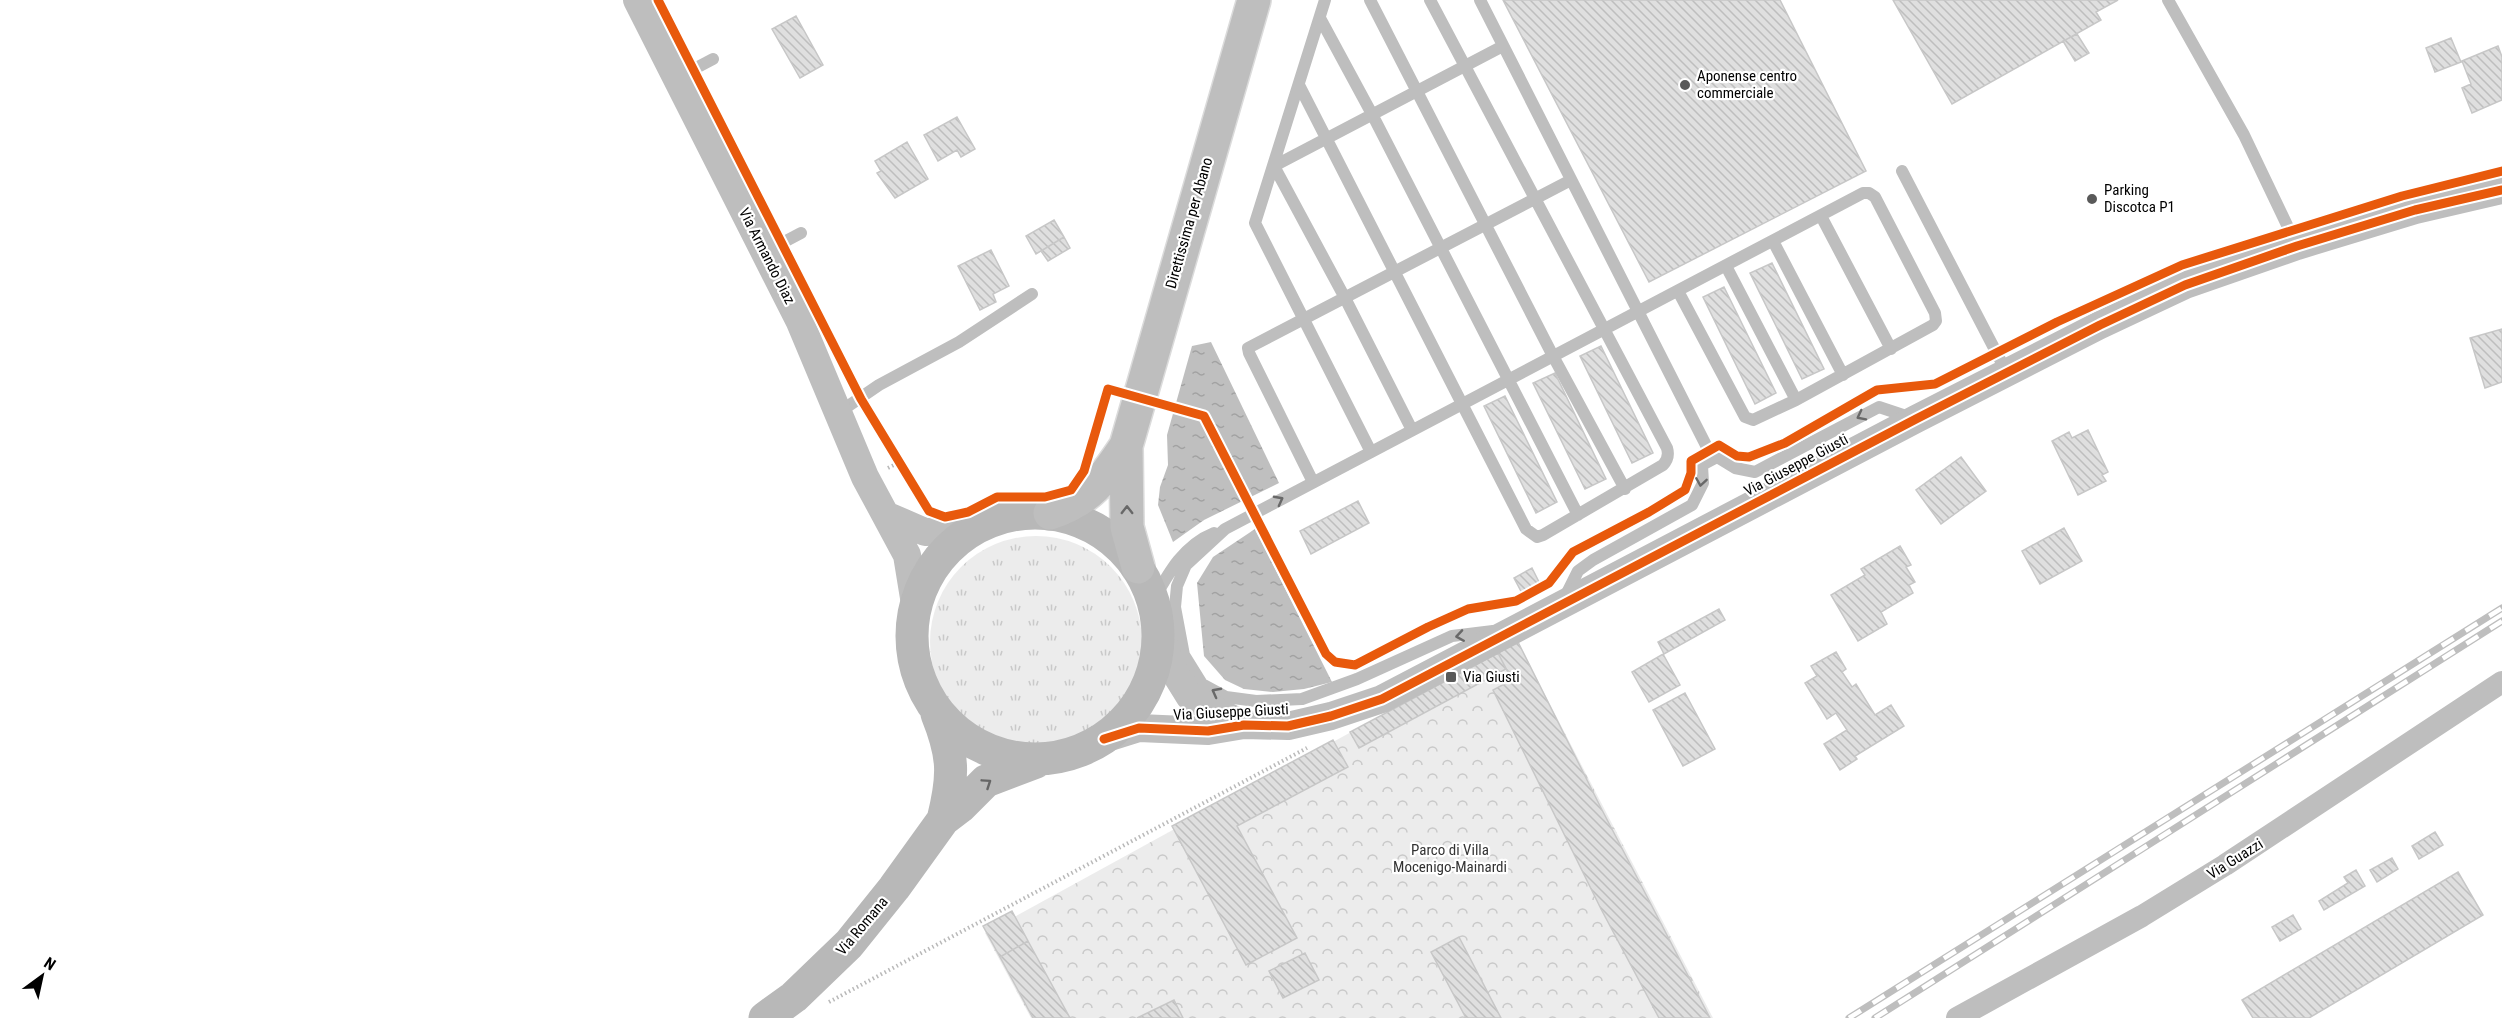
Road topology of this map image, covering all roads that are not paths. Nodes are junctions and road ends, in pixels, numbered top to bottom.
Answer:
1 (636, 0) edge
2 (1254, 0) edge
3 (1325, 0) edge
4 (1370, 0) edge
5 (1430, 0) edge
6 (1480, 0) edge
7 (2168, 0) edge
8 (1320, 18) junction
9 (1503, 46) junction
10 (713, 59) dead end
11 (1465, 66) junction
12 (677, 78) junction
13 (1299, 85) junction
14 (1418, 92) junction
15 (1373, 116) junction
16 (1327, 140) junction
17 (1274, 166) junction
18 (1902, 171) dead end
19 (1571, 180) junction
20 (2502, 190) edge
21 (1536, 199) junction
22 (1821, 216) junction
23 (1487, 225) junction
24 (801, 233) dead end
25 (1773, 241) junction
26 (2297, 246) junction
27 (1441, 249) junction
28 (765, 252) junction
29 (1726, 266) junction
30 (1395, 273) junction
31 (1678, 291) junction
32 (1032, 294) dead end
33 (1345, 298) junction
34 (1638, 312) junction
35 (1304, 320) junction
36 (1604, 330) junction
37 (1891, 349) junction
38 (1553, 356) junction
39 (2007, 373) junction
40 (1843, 375) junction
41 (1508, 380) junction
42 (1796, 400) junction
43 (1462, 404) junction
44 (838, 413) junction
45 (1916, 419) junction
46 (1412, 430) junction
47 (1126, 446) junction
48 (1371, 452) junction
49 (1713, 459) junction
50 (1313, 482) junction
51 (1625, 489) junction
52 (1050, 513) junction
53 (1578, 515) junction
54 (888, 516) junction
55 (1225, 529) junction
56 (968, 531) junction
57 (1138, 567) junction
58 (1155, 599) junction
59 (915, 604) junction
60 (1560, 606) junction
61 (1518, 628) junction
62 (1159, 631) junction
63 (2502, 682) edge
64 (934, 707) junction
65 (1244, 725) junction
66 (1104, 739) junction
67 (1044, 759) junction
68 (943, 820) junction
69 (765, 1018) edge
70 (1957, 1018) edge

1 - 12 street, Via Armando Diaz
2 - 47 highway, Direttissima per Abano
3 - 8 lane
4 - 14 lane
5 - 11 lane
6 - 9 lane
7 - 26 lane
8 - 13 lane
8 - 15 lane
9 - 11 lane
9 - 19 lane
10 - 12 lane
11 - 14 lane
11 - 21 lane
12 - 28 street, Via Armando Diaz
13 - 16 lane
13 - 17 lane
14 - 15 lane
14 - 23 lane
15 - 16 lane
15 - 27 lane
16 - 17 lane
16 - 30 lane
17 - 33 lane
17 - 35 lane
18 - 39 lane
19 - 21 lane
19 - 34 lane
20 - 26 street, Via Giuseppe Giusti
21 - 23 lane
21 - 36 lane
22 - 25 lane
22 - 37 lane
22 - 37 lane
23 - 27 lane
23 - 38 lane
24 - 28 lane
25 - 29 lane
25 - 40 lane
26 - 39 street, Via Giuseppe Giusti
27 - 30 lane
27 - 41 lane
28 - 44 street, Via Armando Diaz
29 - 31 lane
29 - 42 lane
30 - 33 lane
30 - 43 lane
31 - 34 lane
31 - 42 lane
32 - 44 lane
33 - 35 lane
33 - 46 lane
34 - 36 lane
34 - 49 lane
35 - 48 lane
35 - 50 lane
36 - 38 lane
36 - 51 lane
37 - 40 lane
38 - 41 lane
38 - 51 lane
39 - 45 street, Via Giuseppe Giusti
40 - 42 lane
41 - 43 lane
41 - 53 lane
43 - 46 lane
43 - 53 lane
44 - 54 street, Via Armando Diaz
45 -> 49 lane
45 - 60 street, Via Giuseppe Giusti
46 - 48 lane
47 - 52 highway, Direttissima per Abano
57 -> 47 highway, Direttissima per Abano
48 - 50 lane
49 -> 60 lane
55 -> 50 lane
51 - 53 lane
52 - 56 main road
52 - 57 main road
54 - 56 street
54 - 59 street, Via Armando Diaz
55 - 58 lane
61 -> 55 lane
56 - 59 main road
57 - 58 main road
58 - 62 main road
59 - 64 main road
60 - 61 street, Via Giuseppe Giusti
61 - 65 street, Via Giuseppe Giusti
62 - 65 street, Via Giuseppe Giusti
62 - 66 main road
63 - 70 street, Via Guazzi
64 - 67 main road
64 - 68 main road, Via Romana
65 - 66 street, Via Giuseppe Giusti
66 - 67 main road
68 -> 67 main road, Via Romana
68 - 69 main road, Via Romana

